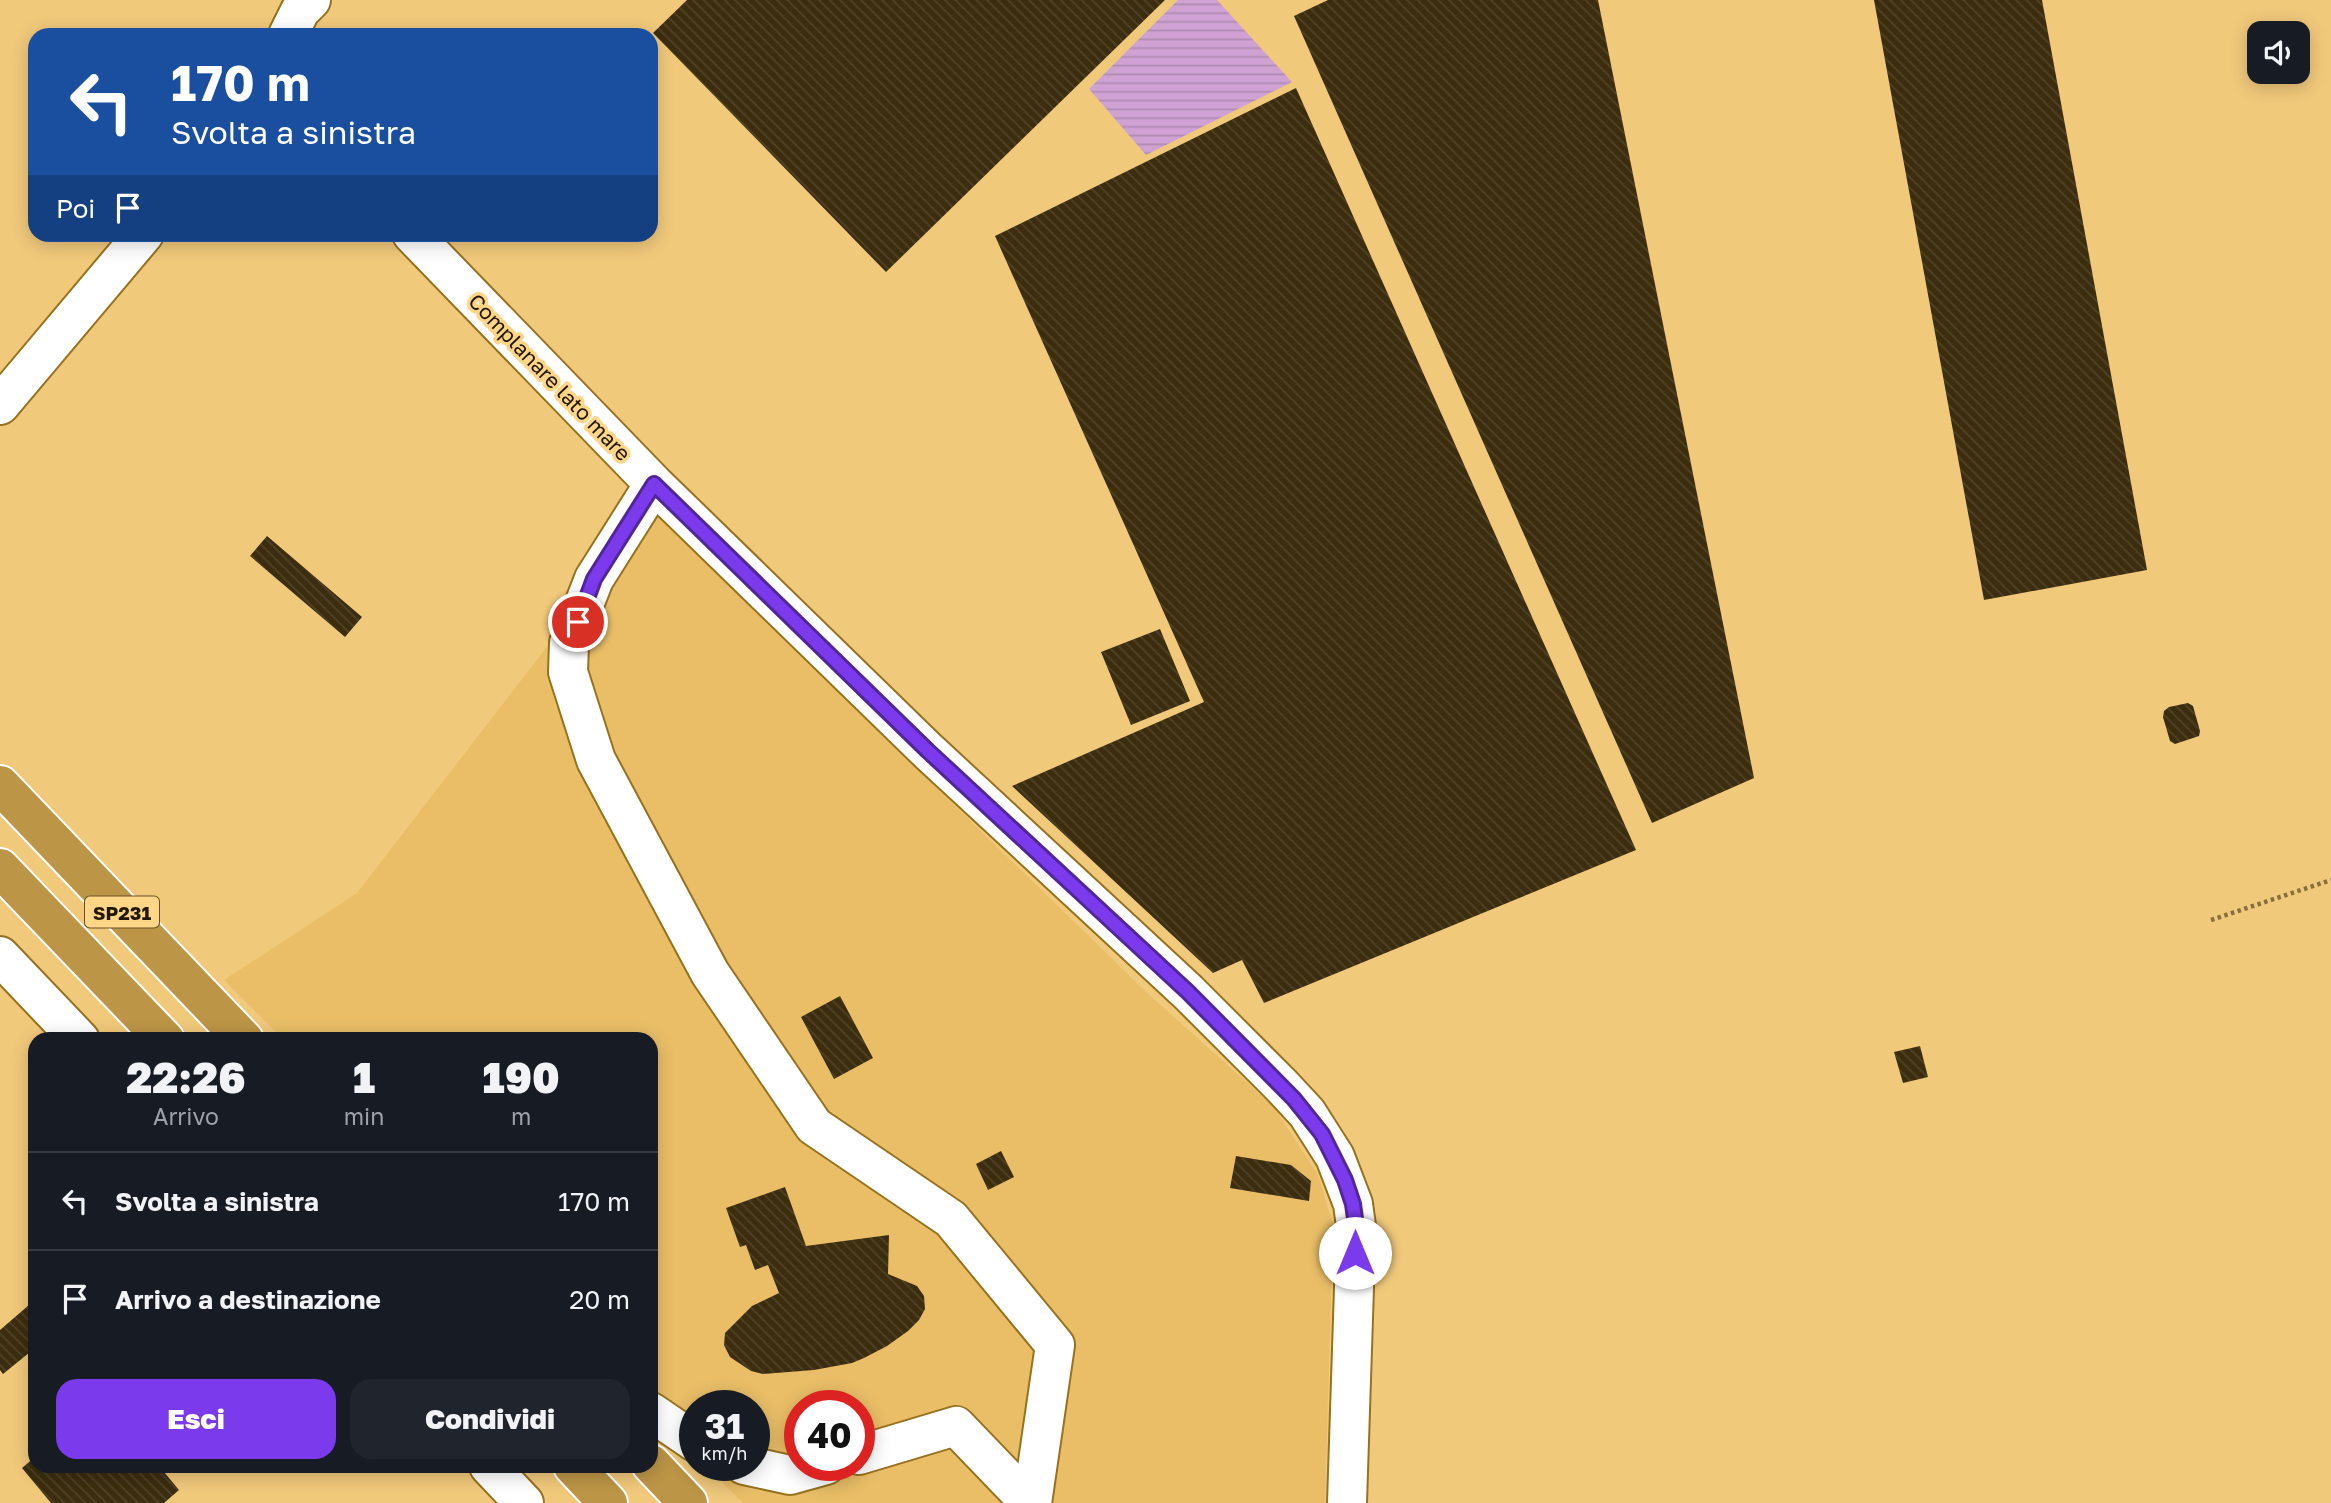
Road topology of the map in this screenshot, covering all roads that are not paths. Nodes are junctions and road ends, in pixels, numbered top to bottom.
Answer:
1 (310, 0) edge
2 (292, 28) edge
3 (137, 242) edge
4 (420, 242) edge
5 (0, 405) edge
6 (654, 484) junction
7 (0, 785) edge
8 (0, 868) edge
9 (0, 956) edge
10 (72, 1032) edge
11 (156, 1032) edge
12 (236, 1032) edge
13 (658, 1417) edge
14 (679, 1431) edge
15 (875, 1450) edge
16 (658, 1471) edge
17 (496, 1473) edge
18 (580, 1473) edge
19 (524, 1503) edge
20 (608, 1503) edge
21 (688, 1503) edge
22 (1031, 1503) edge
23 (1347, 1503) edge

1 - 2 street
3 - 5 street
4 - 6 street, Complanare lato mare
6 - 22 street
6 - 23 street, Complanare lato mare
7 - 12 highway, SP231
8 - 11 highway, SP231
9 - 10 street
13 - 14 street
15 - 22 street
16 - 21 highway
17 - 19 street
18 - 20 highway

